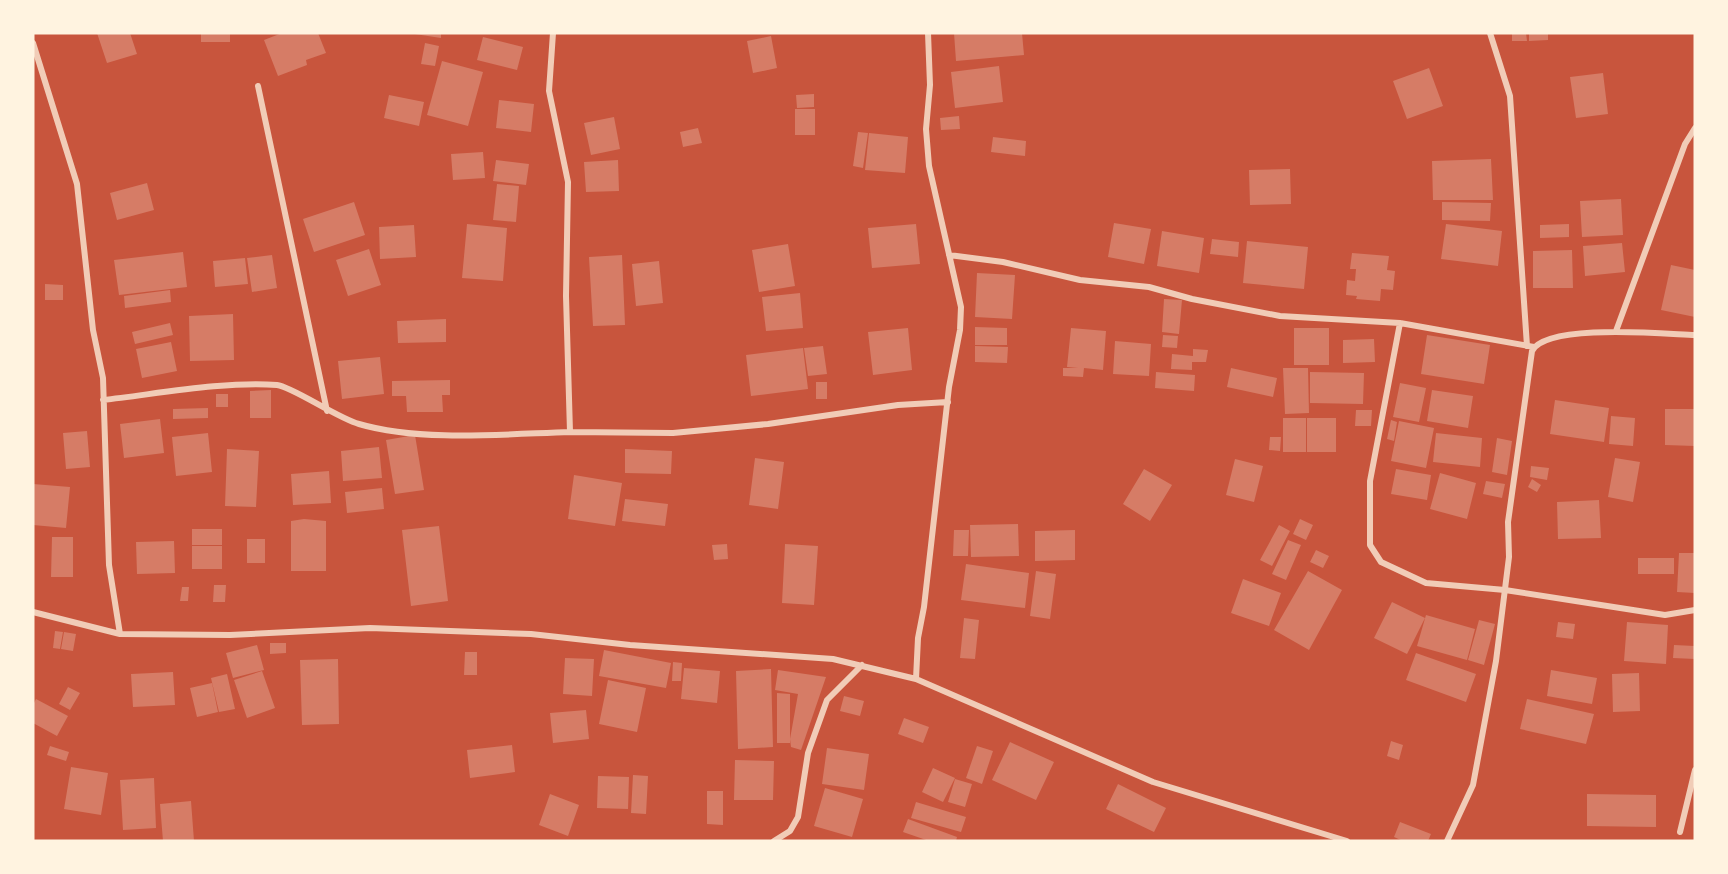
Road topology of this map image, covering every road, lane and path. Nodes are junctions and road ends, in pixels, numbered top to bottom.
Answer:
1 (554, 33) edge
2 (928, 33) edge
3 (1490, 33) edge
4 (33, 43) edge
5 (258, 86) dead end
6 (1695, 129) edge
7 (949, 255) junction
8 (1400, 323) junction
9 (1616, 332) junction
10 (1695, 335) edge
11 (1530, 346) junction
12 (103, 400) junction
13 (948, 402) junction
14 (327, 411) junction
15 (570, 432) junction
16 (1505, 590) junction
17 (1695, 610) edge
18 (33, 612) edge
19 (120, 634) junction
20 (862, 665) junction
21 (916, 680) junction
22 (1695, 771) edge
23 (1680, 832) dead end
24 (774, 841) edge
25 (1347, 841) edge
26 (1447, 841) edge

1 - 15 street
2 - 7 street
3 - 11 street
4 - 12 street
5 - 14 street
6 - 9 street
7 - 8 street
7 - 13 street
8 - 11 street
8 - 16 street
9 - 10 street
9 - 11 street
11 - 16 street
12 - 14 street
12 - 19 street
13 - 15 street
13 - 21 street
14 - 15 street
16 - 17 street
16 - 26 street
18 - 19 street
19 - 20 street
20 - 21 street
20 - 24 street
21 - 25 street
22 - 23 street

